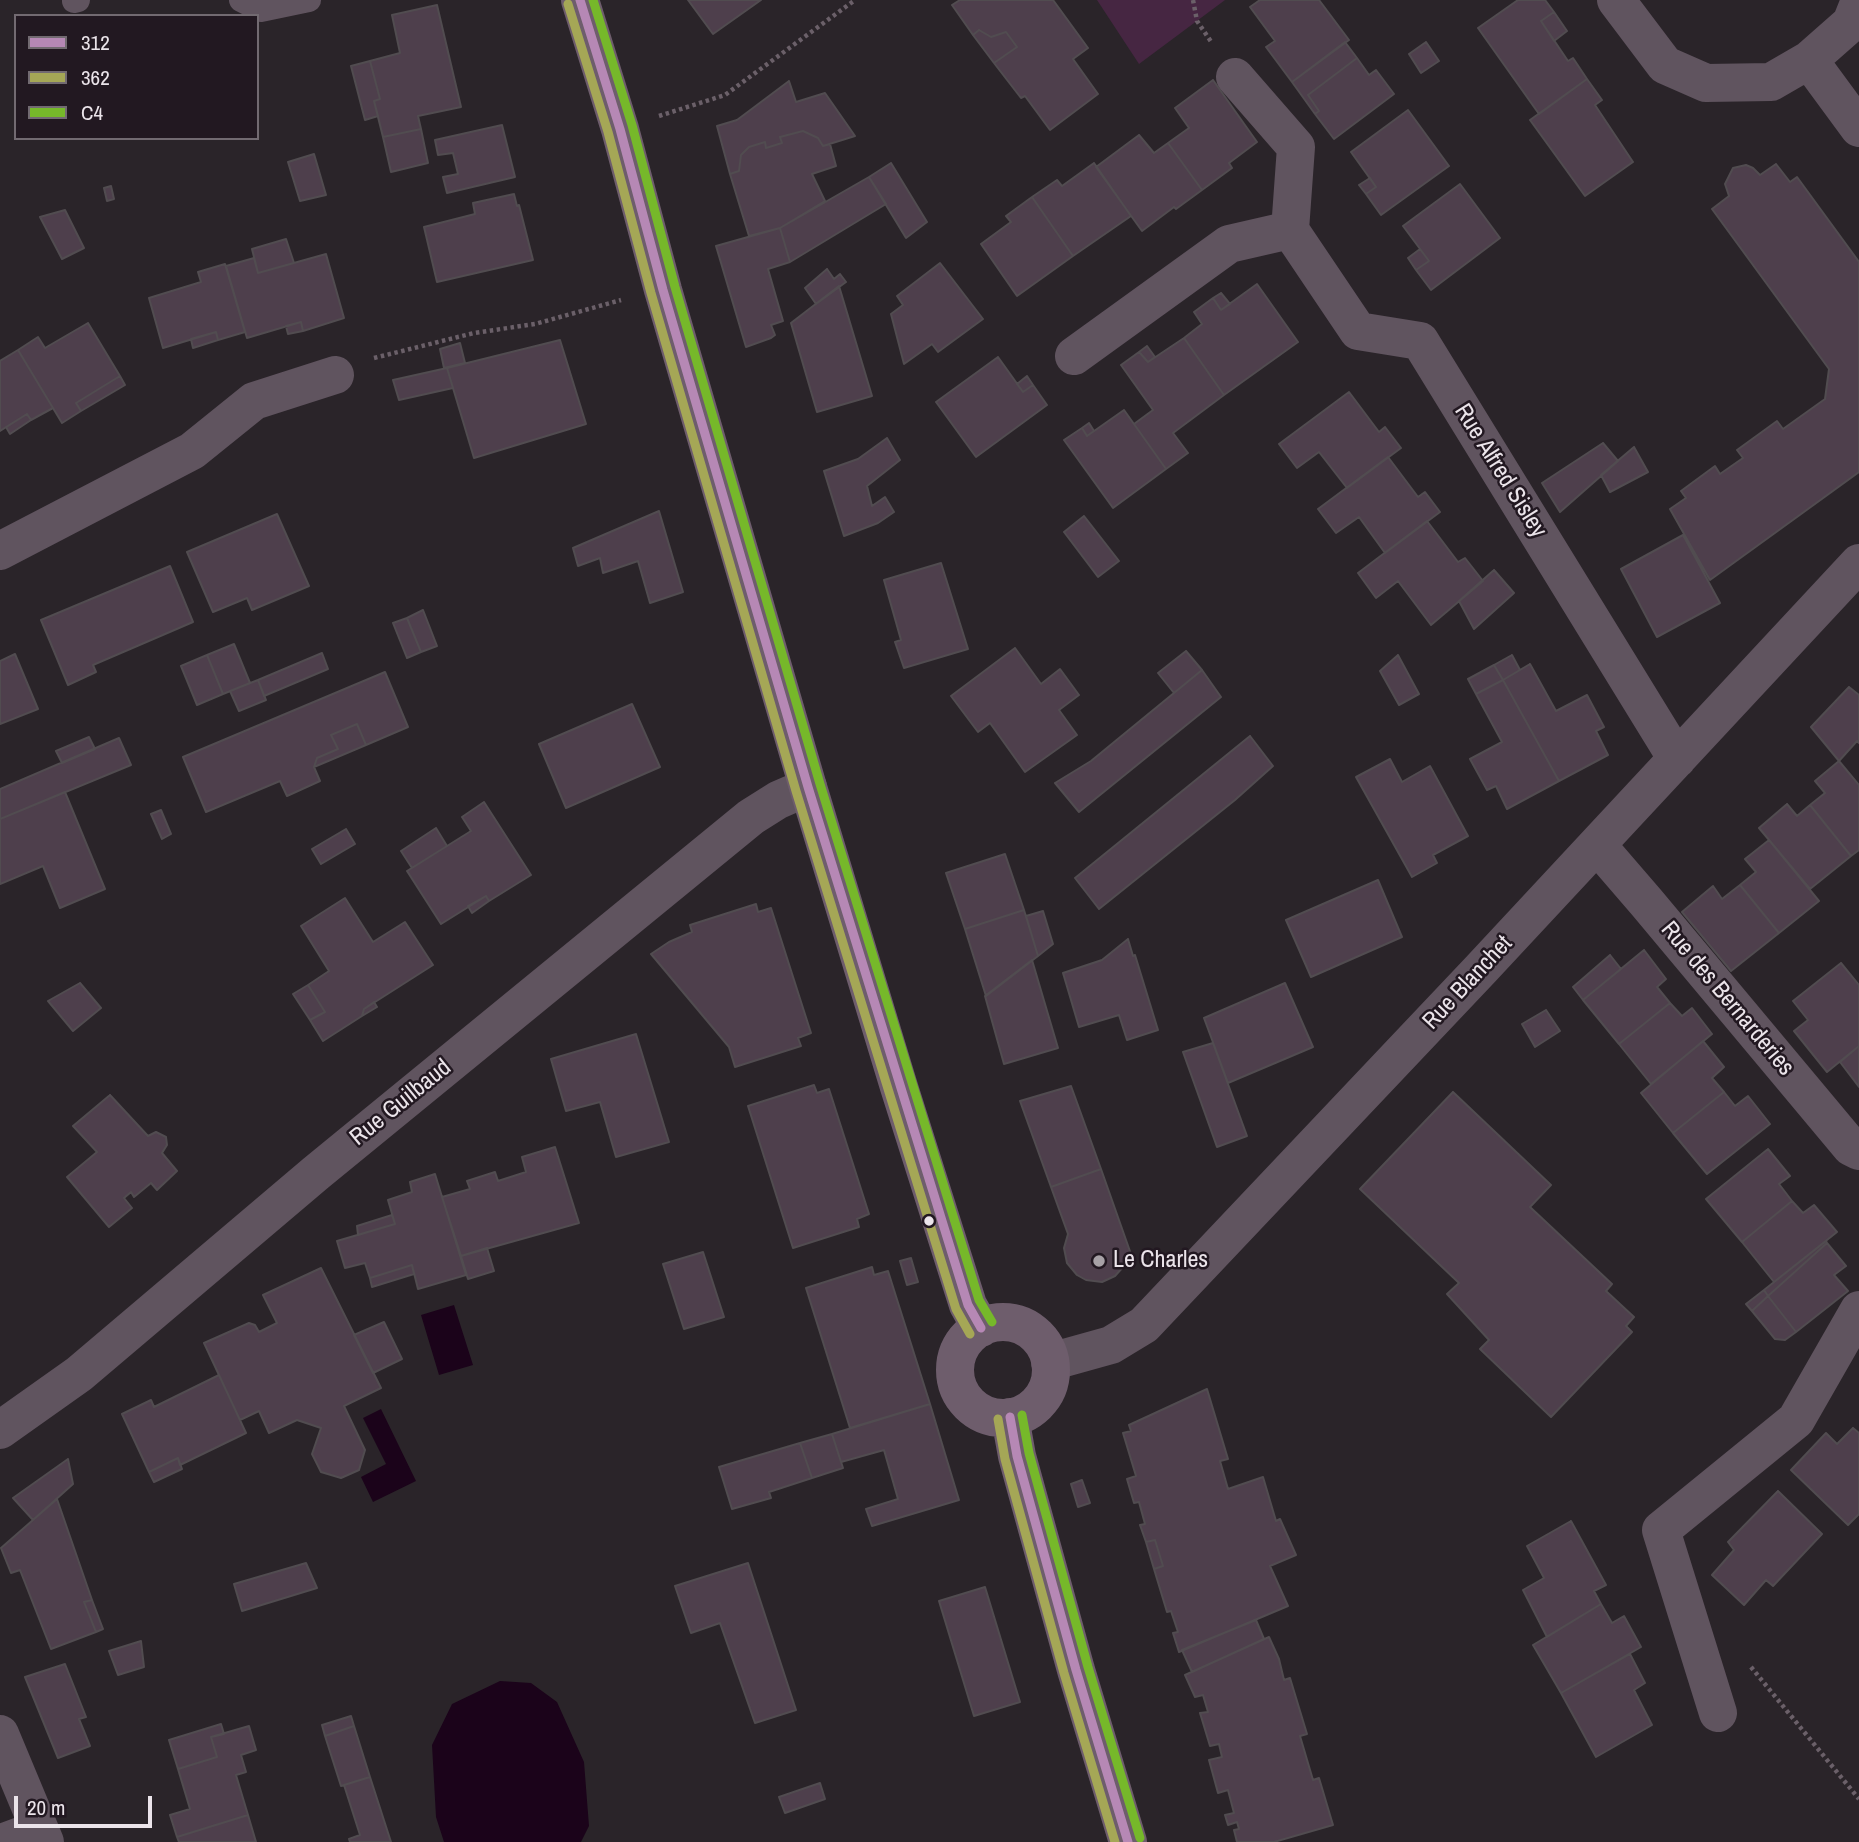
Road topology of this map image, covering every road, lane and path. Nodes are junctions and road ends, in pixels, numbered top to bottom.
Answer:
1 (241, 0) edge
2 (309, 0) edge
3 (580, 0) edge
4 (855, 0) edge
5 (1616, 0) edge
6 (1859, 3) edge
7 (1809, 60) junction
8 (1235, 76) dead end
9 (1859, 128) edge
10 (620, 129) junction
11 (1290, 230) junction
12 (663, 290) junction
13 (1074, 356) dead end
14 (335, 376) joint
15 (0, 551) edge
16 (1859, 563) edge
17 (1677, 759) junction
18 (808, 787) junction
19 (1597, 845) junction
20 (1859, 1151) edge
21 (1859, 1310) edge
22 (981, 1328) junction
23 (1050, 1362) junction
24 (1010, 1417) junction
25 (0, 1430) edge
26 (1745, 1658) dead end
27 (1718, 1713) dead end
28 (0, 1734) edge
29 (1859, 1799) edge
30 (30, 1838) edge
31 (1128, 1842) edge

1 - 2 lane
3 - 10 main road
4 - 10 path
5 - 7 street
6 - 7 street
7 - 9 street
8 - 11 street
10 - 12 main road
11 - 13 street
11 - 17 street, Rue Alfred Sisley
12 - 14 path
12 - 18 main road
14 - 15 street
16 - 17 street, Rue Blanchet
17 - 19 street, Rue Blanchet
18 - 22 main road
18 - 25 street, Rue Guilbaud
19 - 20 street, Rue des Bernarderies
19 - 23 street, Rue Blanchet
21 - 27 street
22 - 23 main road
22 - 24 main road
23 - 24 main road
24 - 31 main road
26 - 29 path
28 - 30 street

